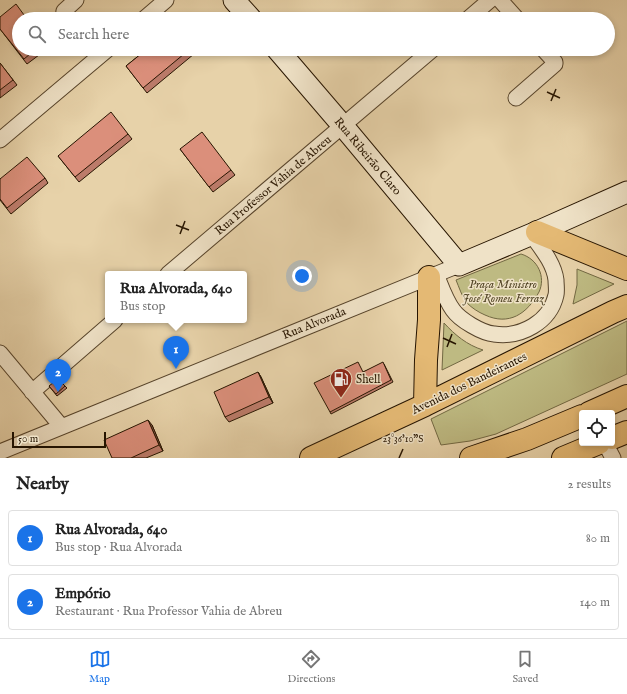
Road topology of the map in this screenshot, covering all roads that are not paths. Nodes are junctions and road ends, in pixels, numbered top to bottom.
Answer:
1 (76, 0) edge
2 (166, 0) edge
3 (234, 0) edge
4 (490, 0) edge
5 (500, 0) edge
6 (64, 12) edge
7 (152, 12) edge
8 (245, 12) edge
9 (476, 12) edge
10 (510, 12) edge
11 (94, 56) edge
12 (283, 56) edge
13 (424, 56) edge
14 (549, 56) edge
15 (516, 98) dead end
16 (343, 126) junction
17 (0, 140) edge
18 (627, 192) edge
19 (534, 233) junction
20 (458, 265) junction
21 (627, 269) edge
22 (172, 271) edge
23 (432, 275) junction
24 (627, 306) edge
25 (112, 323) edge
26 (0, 353) edge
27 (32, 392) junction
28 (627, 396) edge
29 (425, 405) junction
30 (596, 410) edge
31 (579, 417) edge
32 (62, 426) junction
33 (627, 432) edge
34 (615, 437) edge
35 (592, 446) edge
36 (607, 446) edge
37 (0, 452) edge
38 (311, 458) edge
39 (471, 458) edge
40 (563, 458) edge
41 (613, 458) edge

1 - 6 street
2 - 7 street
3 - 8 street
4 - 9 street
5 - 10 street
11 - 17 street
12 - 16 street, Rua Ribeirão Claro
13 - 16 street, Rua Professor Vahia de Abreu
14 - 15 street
16 - 20 street, Rua Ribeirão Claro
16 - 22 street, Rua Professor Vahia de Abreu
18 - 19 street, Rua Alvorada
19 - 20 street, Rua Alvorada
19 - 21 highway
19 - 23 street
20 - 23 street, Rua Alvorada
23 - 29 highway
23 - 32 street, Rua Alvorada
24 - 29 highway, Avenida dos Bandeirantes
25 - 27 street
26 - 27 street
27 - 32 street
28 - 30 highway
29 - 38 highway, Avenida dos Bandeirantes
31 - 39 highway
32 - 37 street, Rua Alvorada
33 - 34 highway
35 - 40 highway
36 - 41 street

